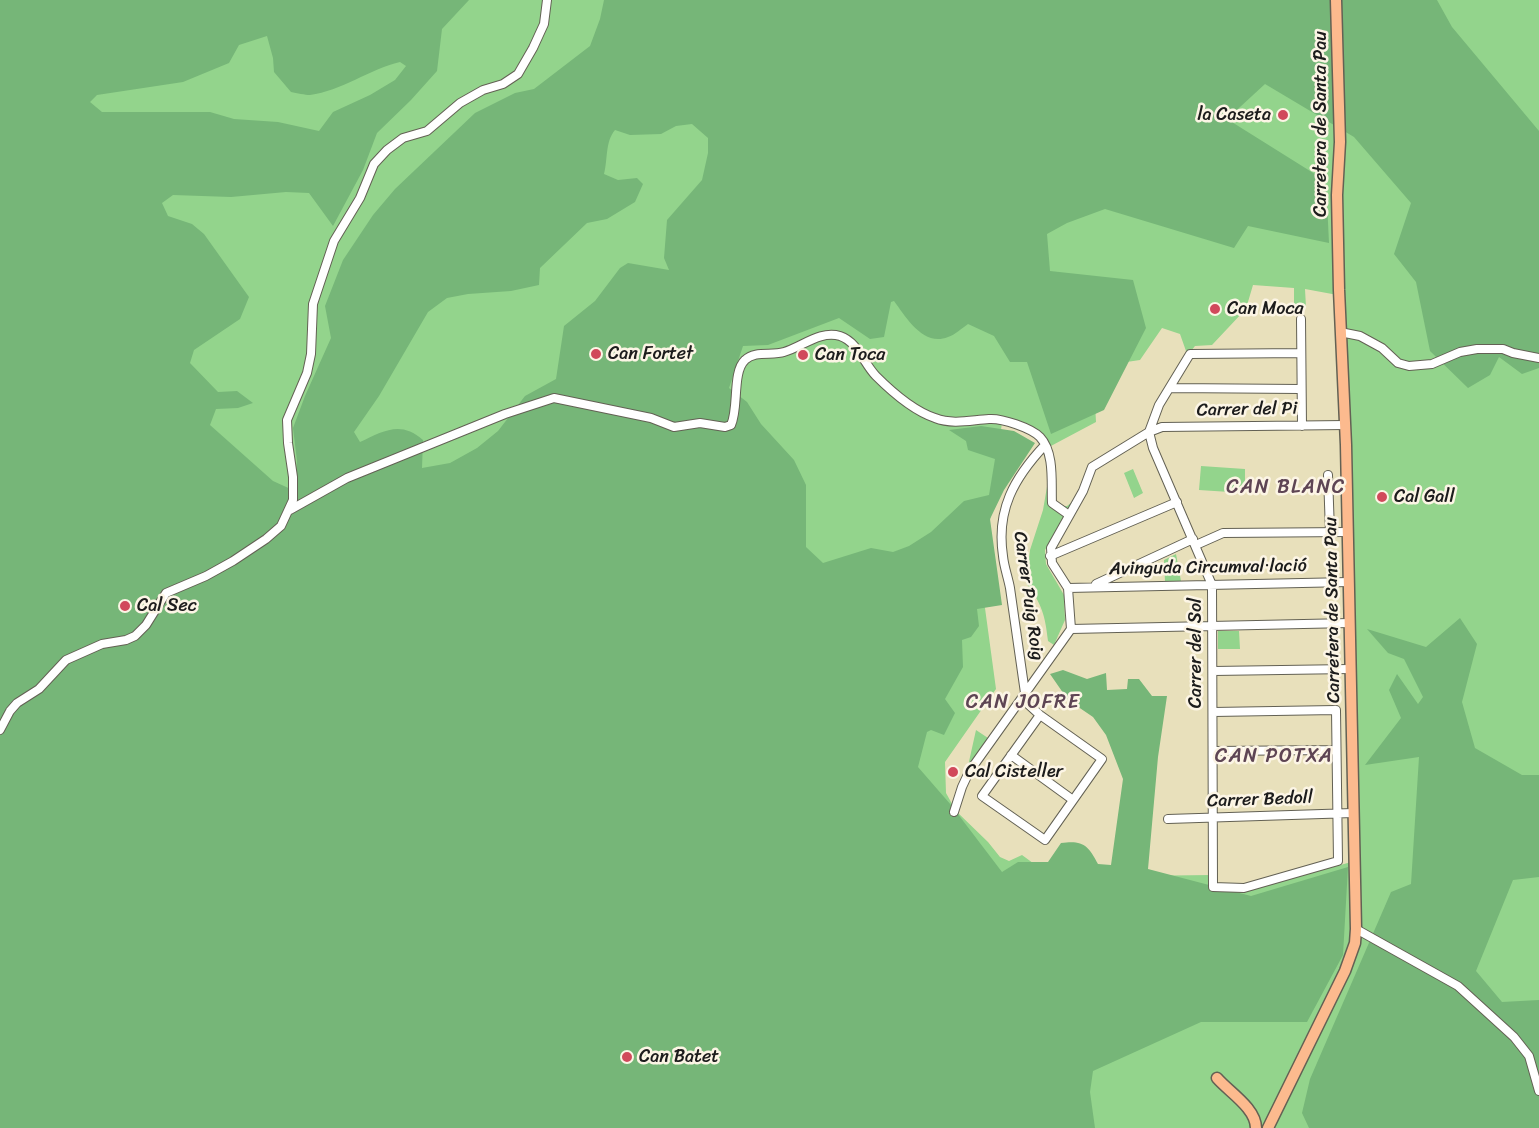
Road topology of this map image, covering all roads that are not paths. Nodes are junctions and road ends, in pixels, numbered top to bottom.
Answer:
1 (547, 0) edge
2 (1336, 0) edge
3 (1301, 319) dead end
4 (1340, 332) junction
5 (1301, 353) junction
6 (1539, 358) edge
7 (1170, 388) junction
8 (1301, 388) junction
9 (1346, 425) junction
10 (1302, 426) junction
11 (1149, 432) junction
12 (1045, 445) junction
13 (1328, 475) dead end
14 (1177, 502) junction
15 (290, 510) junction
16 (1069, 515) junction
17 (1330, 532) junction
18 (1348, 532) junction
19 (1194, 542) junction
20 (1050, 556) junction
21 (1349, 582) junction
22 (1212, 585) junction
23 (1093, 586) junction
24 (1068, 588) junction
25 (1350, 623) junction
26 (1213, 625) junction
27 (1071, 629) junction
28 (1350, 669) junction
29 (1213, 671) junction
30 (1025, 693) junction
31 (1213, 712) junction
32 (1040, 715) junction
33 (0, 730) edge
34 (1336, 750) junction
35 (1213, 751) junction
36 (1011, 755) junction
37 (1073, 800) junction
38 (954, 813) dead end
39 (1353, 813) junction
40 (1336, 814) junction
41 (1214, 818) junction
42 (1168, 819) dead end
43 (1356, 929) junction
44 (1217, 1078) dead end
45 (1539, 1091) edge
46 (1276, 1109) junction
47 (1256, 1128) edge
48 (1267, 1128) edge
49 (1274, 1128) edge

1 - 15 street
2 - 4 main road, Carretera de Santa Pau
3 - 5 street
4 - 6 street
4 - 9 main road, Carretera de Santa Pau
5 - 7 street
5 - 8 street
7 - 8 street
7 - 11 street
8 - 10 street
9 - 10 street, Carrer del Pi
9 - 18 main road, Carretera de Santa Pau
10 - 11 street, Carrer del Pi
11 - 14 street, Carrer del Sol
11 - 16 street
12 - 15 street
12 - 16 street
12 - 30 street, Carrer Puig Roig
13 - 17 street
14 - 19 street, Carrer del Sol
14 - 20 street
15 - 33 street
16 - 20 street
17 - 18 street
17 - 19 street
18 - 21 main road, Carretera de Santa Pau
19 - 22 street, Carrer del Sol
19 - 23 street
20 - 24 street
21 - 22 street, Avinguda Circumval·lació
21 - 25 main road, Carretera de Santa Pau
22 - 23 street, Avinguda Circumval·lació
22 - 26 street, Carrer del Sol
23 - 24 street, Avinguda Circumval·lació
24 - 27 street
25 - 26 street
25 - 28 main road, Carretera de Santa Pau
26 - 27 street
26 - 29 street, Carrer del Sol
27 - 30 street
28 - 29 street
28 - 39 main road, Carretera de Santa Pau
29 - 31 street, Carrer del Sol
30 - 32 street, Carrer Puig Roig
30 - 38 street
31 - 34 street
31 - 35 street, Carrer del Sol
32 - 36 street
32 - 37 street, Carrer Puig Roig
34 - 35 street
34 - 40 street
35 - 41 street, Carrer del Sol
36 - 37 street
36 - 37 street
39 - 40 street, Carrer Bedoll
39 - 43 main road, Carretera de Santa Pau
40 - 41 street, Carrer Bedoll
40 - 41 street, Carrer del Sol
41 - 42 street, Carrer Bedoll
43 - 45 street
43 - 46 main road, Carretera de Santa Pau
44 - 47 main road
46 - 47 main road
46 - 48 main road, Carretera de Santa Pau
46 - 49 main road
47 - 48 main road

